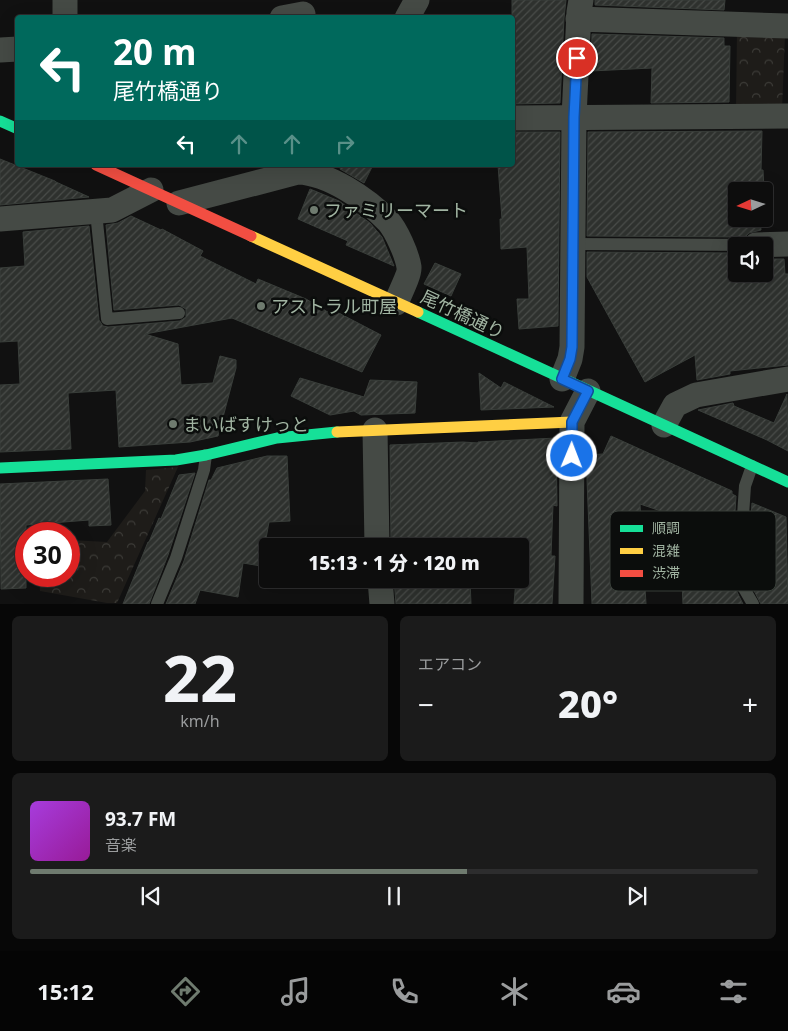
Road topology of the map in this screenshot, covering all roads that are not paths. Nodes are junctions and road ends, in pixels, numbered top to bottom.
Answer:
1 (65, 0) edge
2 (417, 0) edge
3 (580, 10) edge
4 (65, 15) edge
5 (409, 15) edge
6 (788, 26) edge
7 (15, 49) edge
8 (0, 50) edge
9 (788, 116) edge
10 (574, 117) junction
11 (515, 118) edge
12 (0, 121) edge
13 (15, 128) edge
14 (100, 167) edge
15 (314, 170) edge
16 (151, 190) junction
17 (179, 203) junction
18 (96, 212) junction
19 (0, 219) edge
20 (573, 244) junction
21 (773, 244) edge
22 (788, 244) edge
23 (728, 245) edge
24 (396, 303) junction
25 (180, 313) dead end
26 (562, 379) junction
27 (788, 379) edge
28 (588, 391) junction
29 (572, 422) junction
30 (664, 425) junction
31 (375, 430) junction
32 (206, 455) junction
33 (752, 466) junction
34 (0, 468) edge
35 (788, 482) edge
36 (743, 511) edge
37 (377, 538) edge
38 (381, 588) edge
39 (745, 591) edge
40 (157, 604) edge
41 (382, 604) edge
42 (571, 604) edge
43 (753, 604) edge

1 - 4 street
2 - 5 street
3 - 6 street
3 - 10 street
7 - 8 street
9 - 10 street
10 - 11 street
10 - 20 street
12 - 13 main road
14 - 16 main road, 尾竹橋通り
15 - 17 street
15 - 24 street
16 - 17 main road, 尾竹橋通り
16 - 18 street
17 - 24 main road, 尾竹橋通り
18 - 19 street
18 - 25 lane
20 - 23 lane
20 - 26 street
21 - 22 street
24 - 26 main road, 尾竹橋通り
26 - 28 main road, 尾竹橋通り
27 - 30 street
28 - 29 street
28 - 30 main road, 尾竹橋通り
29 - 31 main road
29 - 42 street
30 - 33 main road, 尾竹橋通り
31 - 32 main road
31 - 37 street
32 - 34 main road
32 - 40 lane
33 - 35 main road, 尾竹橋通り
33 - 36 lane
38 - 41 street
39 - 43 lane

